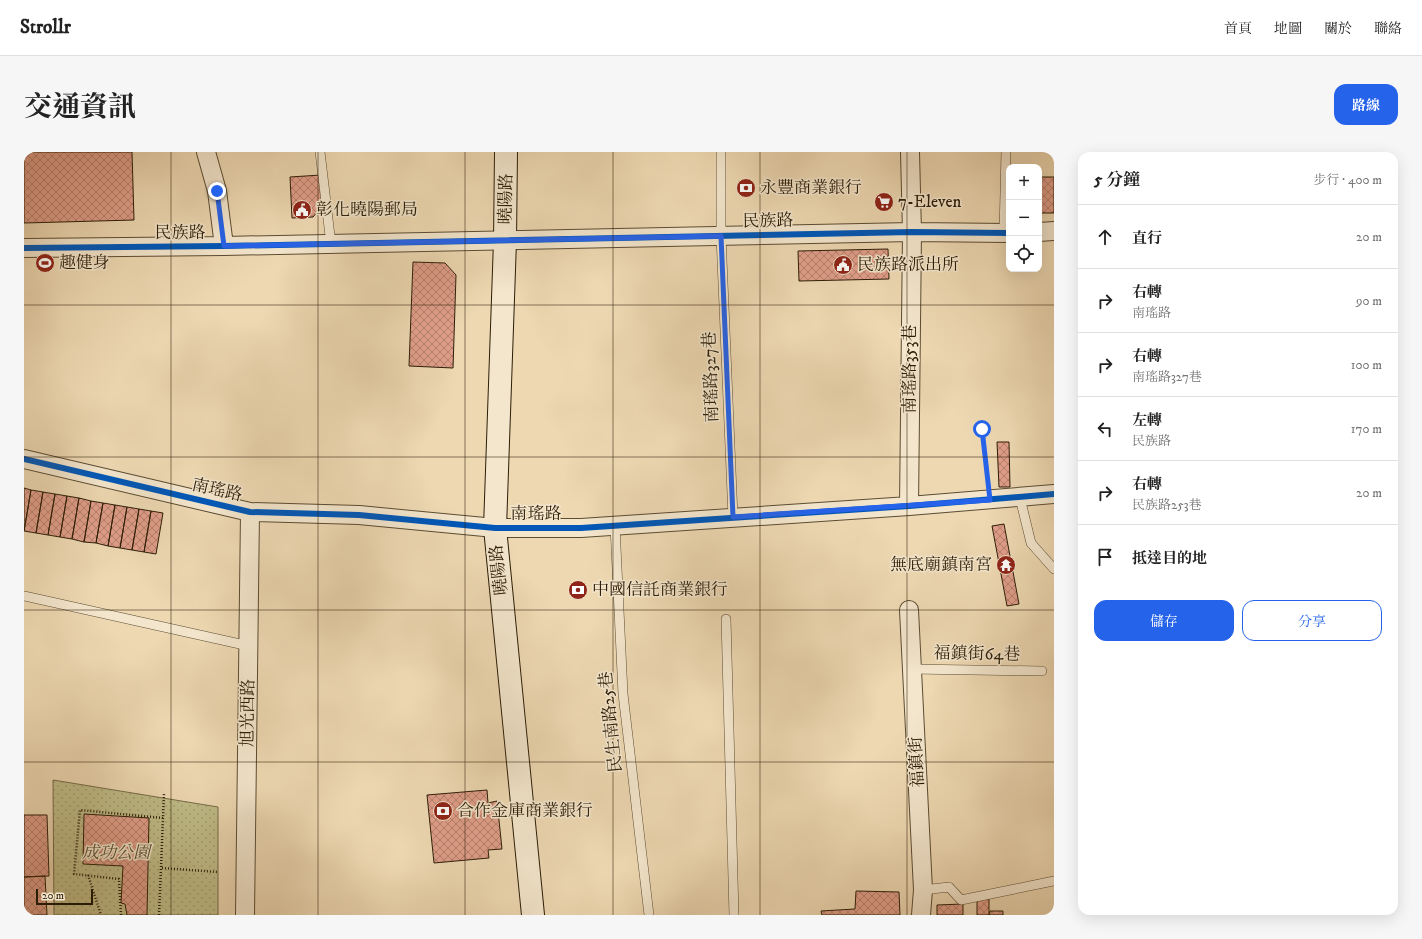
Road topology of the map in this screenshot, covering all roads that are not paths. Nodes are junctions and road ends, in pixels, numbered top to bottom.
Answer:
1 (206, 152) edge
2 (320, 152) edge
3 (506, 152) edge
4 (720, 152) edge
5 (910, 152) edge
6 (1006, 152) edge
7 (1007, 200) edge
8 (1054, 231) edge
9 (912, 232) junction
10 (1042, 232) edge
11 (1006, 233) edge
12 (721, 236) junction
13 (505, 241) junction
14 (331, 244) junction
15 (224, 246) junction
16 (24, 248) edge
17 (24, 459) edge
18 (1054, 494) edge
19 (1020, 498) junction
20 (909, 506) junction
21 (250, 512) junction
22 (733, 517) junction
23 (615, 526) junction
24 (495, 528) junction
25 (1054, 569) edge
26 (24, 596) edge
27 (909, 610) dead end
28 (726, 619) dead end
29 (249, 646) junction
30 (912, 668) junction
31 (1042, 671) dead end
32 (1054, 880) edge
33 (923, 890) junction
34 (245, 915) edge
35 (533, 915) edge
36 (649, 915) edge
37 (734, 915) edge
38 (920, 915) edge

1 - 15 street
2 - 14 lane
3 - 13 street, 曉陽路
4 - 12 lane, 南瑤路327巷
5 - 9 street, 南瑤路353巷
6 - 7 lane
8 - 10 street
9 - 11 street, 民族路
9 - 12 street, 民族路
9 - 20 street, 南瑤路353巷
12 - 13 street, 民族路
12 - 22 lane, 南瑤路327巷
13 - 14 street, 民族路
13 - 24 street, 曉陽路
14 - 15 street, 民族路
15 - 16 street, 民族路
17 - 21 street, 南瑤路
18 - 19 street, 南瑤路
19 - 20 street, 南瑤路
19 - 25 lane
20 - 22 street, 南瑤路
21 - 24 street, 南瑤路
21 - 29 street, 旭光西路
22 - 23 street, 南瑤路
23 - 24 street, 南瑤路
23 - 36 lane, 民生南路25巷
24 - 35 street, 曉陽路
26 - 29 lane
27 - 30 street, 福鎮街
28 - 37 lane
29 - 34 street, 旭光西路
30 - 31 lane, 福鎮街64巷
30 - 33 street, 福鎮街
32 - 33 lane
33 - 38 street, 福鎮街

